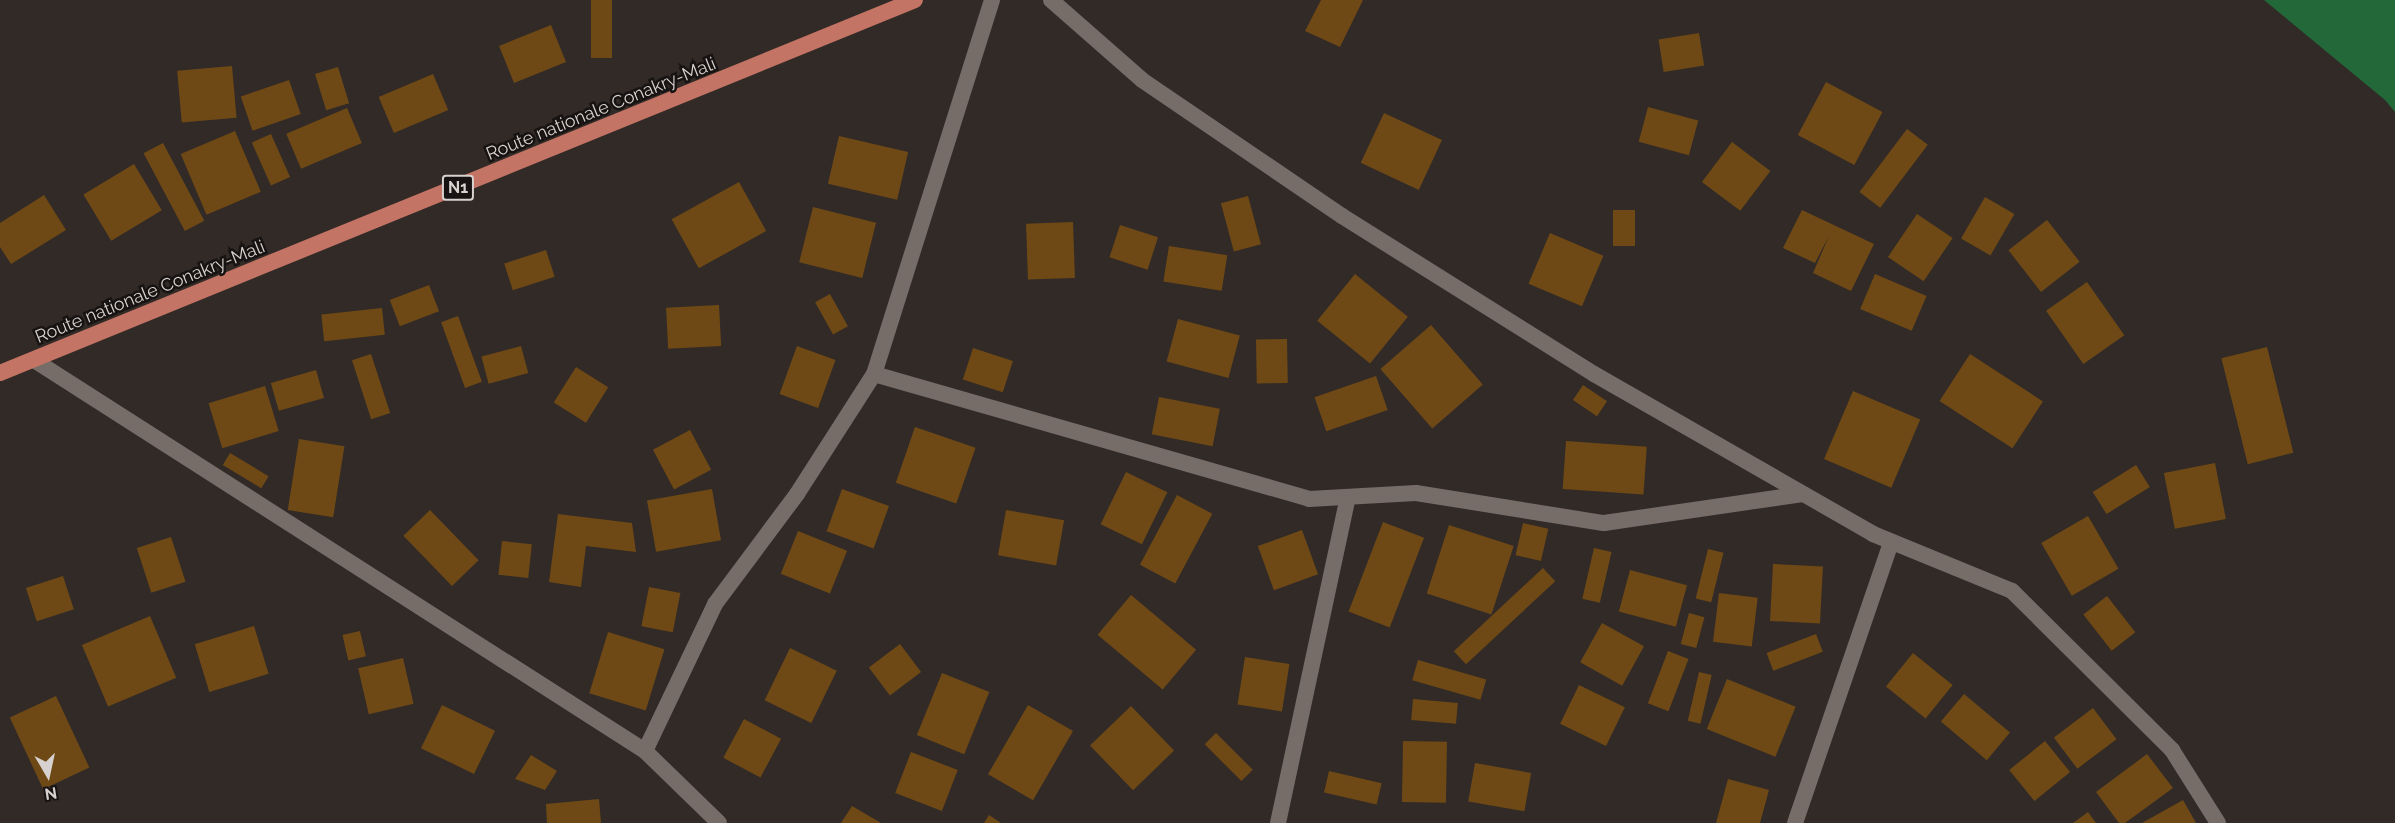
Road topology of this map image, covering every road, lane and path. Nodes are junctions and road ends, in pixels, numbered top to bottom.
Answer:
1 (915, 0) edge
2 (992, 0) edge
3 (1051, 0) edge
4 (34, 360) junction
5 (0, 373) edge
6 (874, 374) junction
7 (1803, 495) junction
8 (1348, 497) junction
9 (1891, 542) junction
10 (645, 751) junction
11 (718, 823) edge
12 (1278, 823) edge
13 (1795, 823) edge
14 (2218, 823) edge

1 - 4 highway, Route nationale Conakry-Mali / N1
2 - 6 street
3 - 7 street
4 - 5 highway, Route nationale Conakry-Mali / N1
4 - 10 street
6 - 8 street
6 - 10 street
7 - 8 street
7 - 9 street
8 - 12 street
9 - 13 street
9 - 14 street
10 - 11 street

